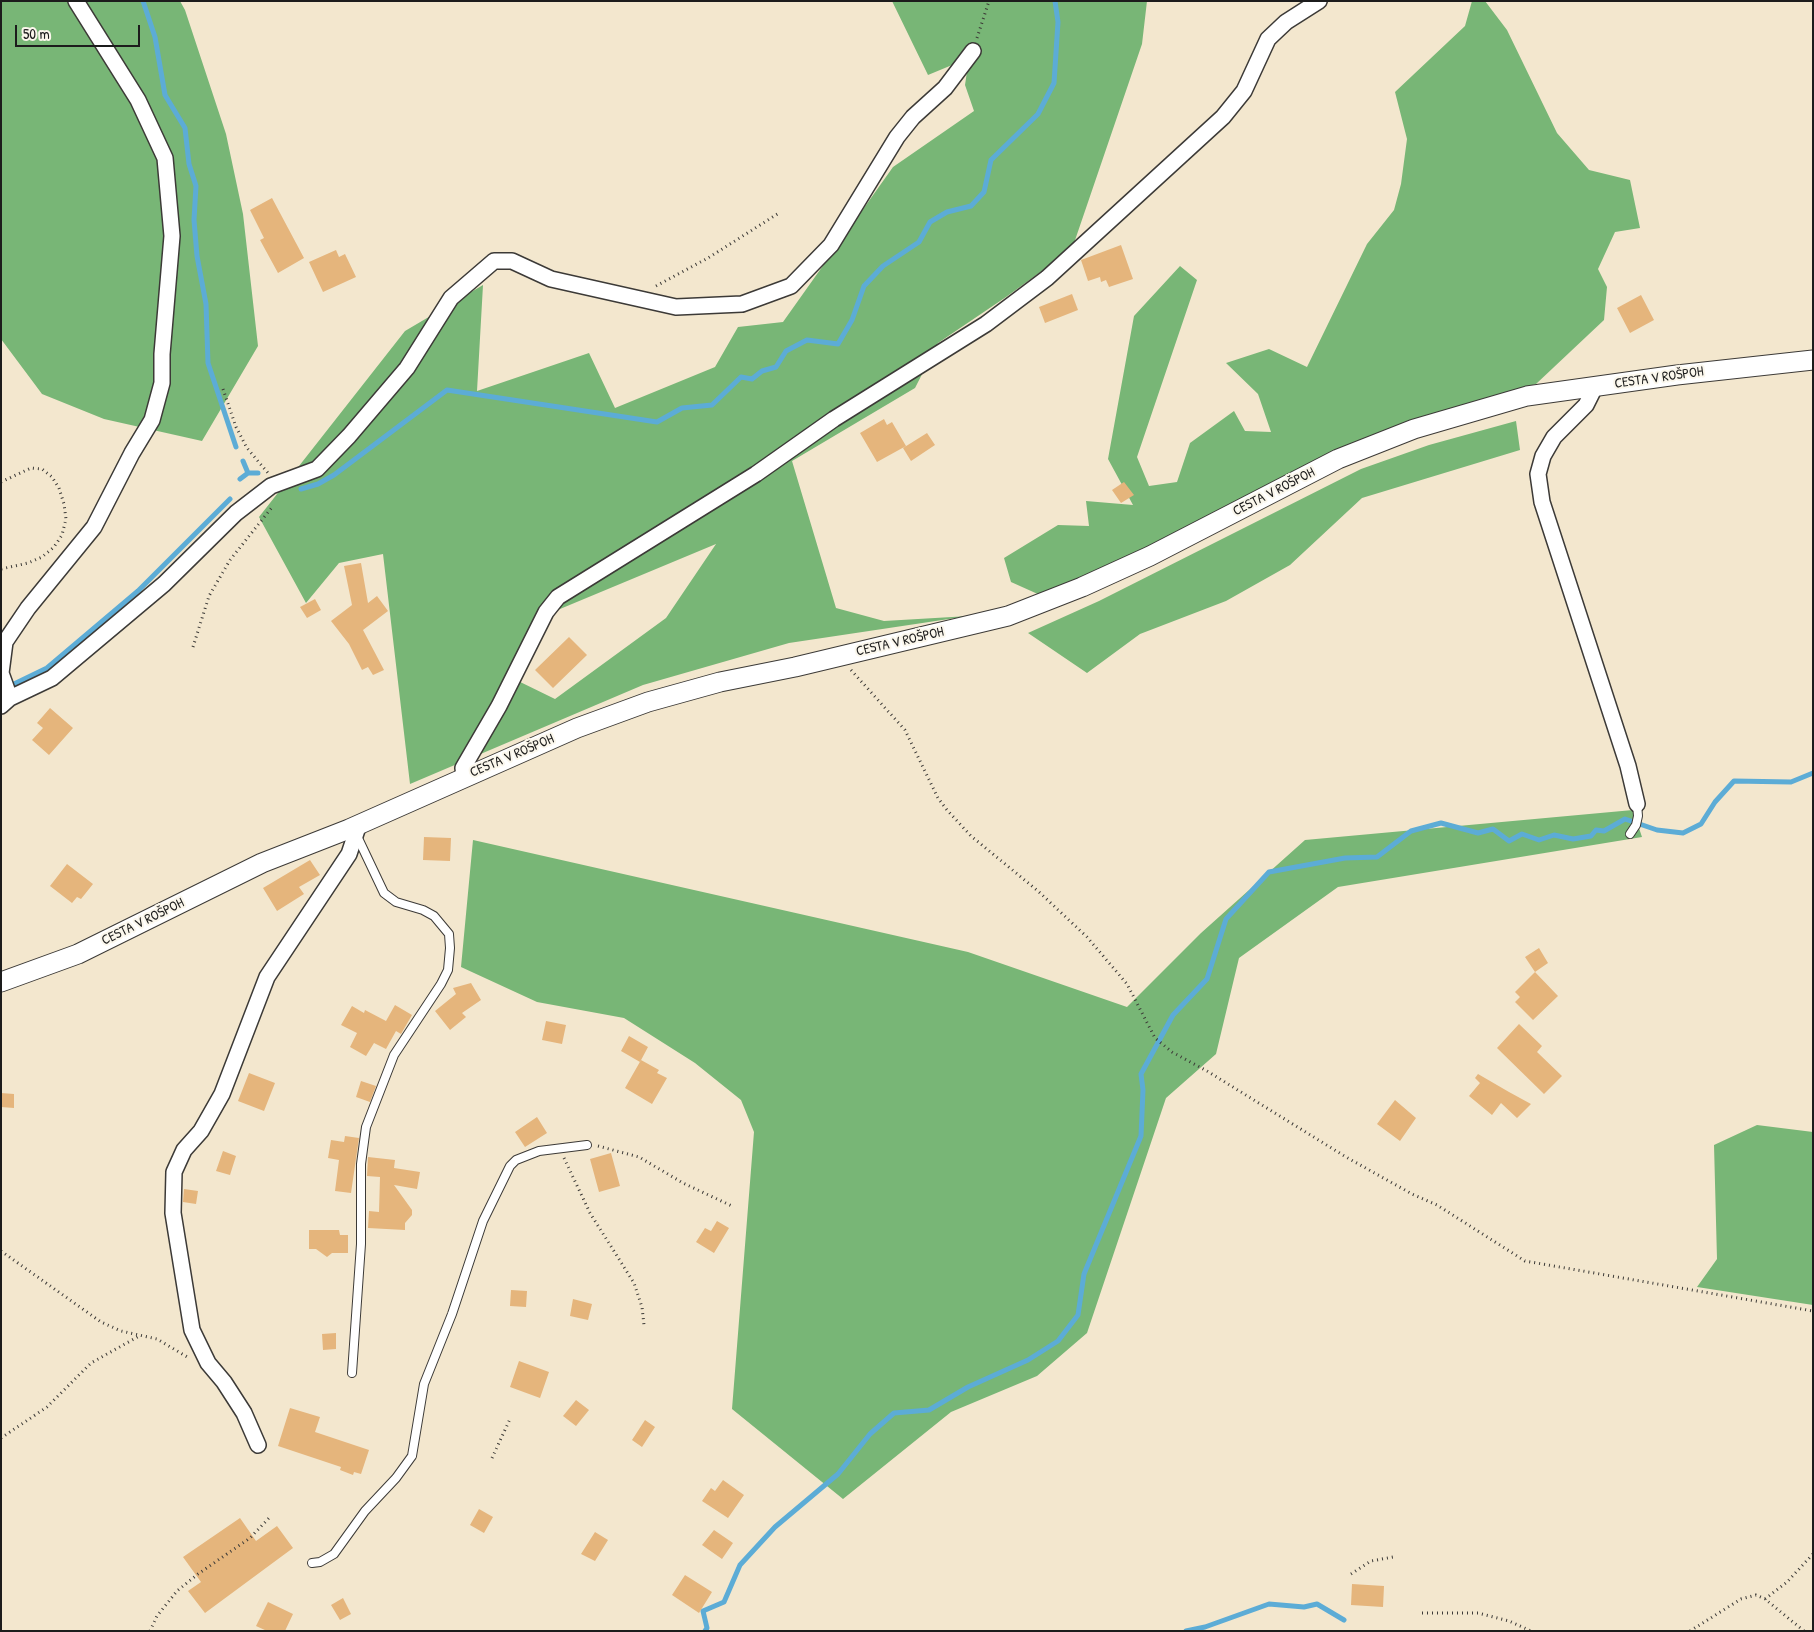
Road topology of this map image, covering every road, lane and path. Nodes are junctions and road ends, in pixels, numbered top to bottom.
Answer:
1 (76, 1) edge
2 (989, 1) edge
3 (1318, 1) edge
4 (973, 51) joint
5 (779, 212) dead end
6 (627, 296) junction
7 (1813, 360) edge
8 (1595, 387) junction
9 (223, 389) dead end
10 (1, 482) edge
11 (273, 484) junction
12 (1, 568) edge
13 (193, 647) dead end
14 (840, 656) junction
15 (6, 702) edge
16 (464, 776) junction
17 (1637, 804) joint
18 (357, 829) junction
19 (1630, 834) dead end
20 (1, 982) edge
21 (587, 1145) joint
22 (558, 1147) junction
23 (732, 1206) dead end
24 (1, 1250) edge
25 (1813, 1311) edge
26 (644, 1325) dead end
27 (142, 1334) junction
28 (208, 1363) junction
29 (352, 1373) dead end
30 (510, 1419) dead end
31 (1, 1438) edge
32 (258, 1445) dead end
33 (492, 1458) dead end
34 (269, 1518) dead end
35 (1813, 1554) edge
36 (1393, 1557) dead end
37 (312, 1563) dead end
38 (1351, 1574) dead end
39 (1765, 1599) junction
40 (1422, 1613) dead end
41 (150, 1631) edge
42 (1531, 1631) edge
43 (1690, 1631) edge
44 (1804, 1631) edge

1 - 15 street
2 - 4 path
3 - 16 street
4 - 6 street
5 - 6 path
6 - 11 street
7 - 8 street, CESTA V ROŠPOH
8 - 14 street, CESTA V ROŠPOH
8 - 17 street
9 - 11 path
10 - 12 path
11 - 13 path
11 - 15 street
14 - 16 street, CESTA V ROŠPOH
14 - 25 path
16 - 18 street, CESTA V ROŠPOH
17 - 19 lane
18 - 20 street, CESTA V ROŠPOH
18 - 28 street
18 - 29 lane
21 - 22 lane
21 - 23 path
22 - 26 path
22 - 37 lane
24 - 27 path
27 - 28 path
27 - 31 path
28 - 32 street
30 - 33 path
34 - 41 path
35 - 39 path
36 - 38 path
39 - 43 path
39 - 44 path
40 - 42 path

